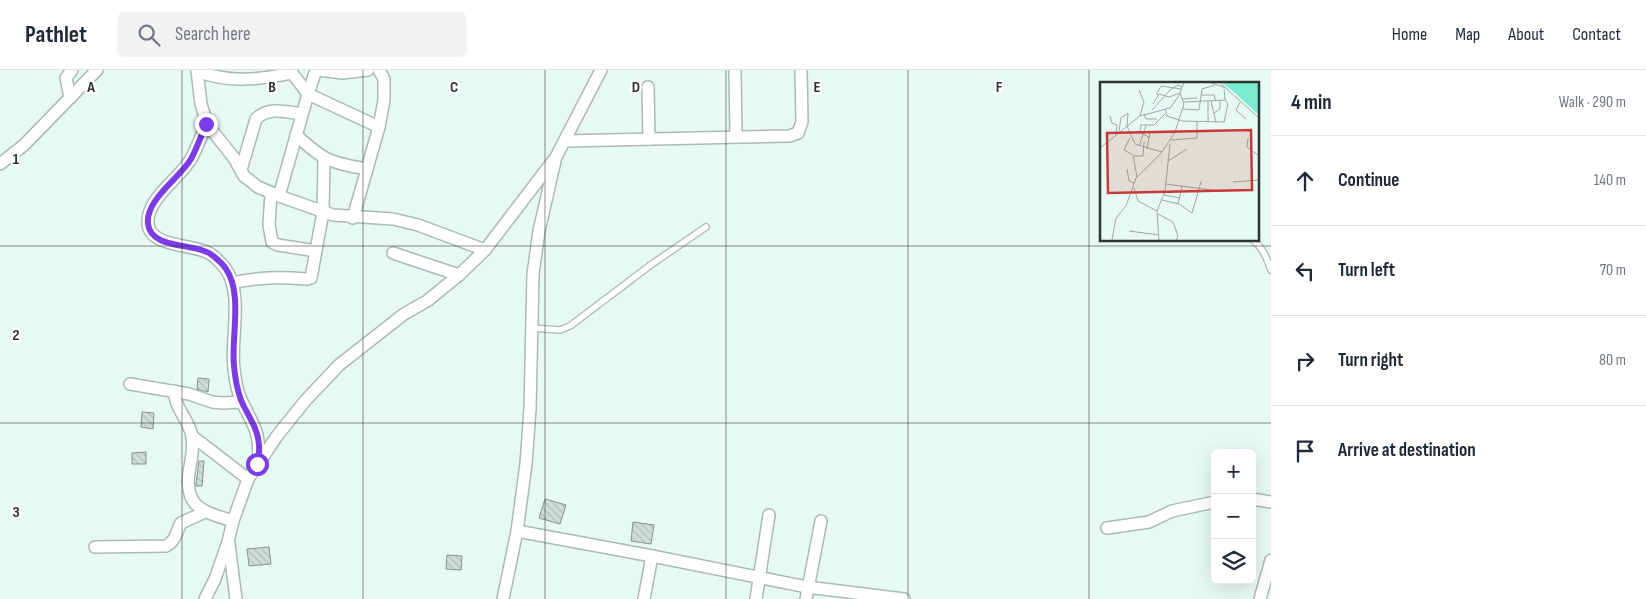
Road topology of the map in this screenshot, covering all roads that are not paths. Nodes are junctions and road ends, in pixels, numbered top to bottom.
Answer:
1 (72, 70) edge
2 (97, 70) edge
3 (197, 70) edge
4 (317, 70) edge
5 (368, 70) edge
6 (379, 70) edge
7 (601, 70) edge
8 (735, 70) edge
9 (801, 70) edge
10 (291, 71) edge
11 (648, 87) dead end
12 (308, 94) junction
13 (70, 98) junction
14 (302, 114) junction
15 (206, 124) junction
16 (379, 126) junction
17 (296, 135) junction
18 (736, 137) junction
19 (649, 139) junction
20 (565, 141) junction
21 (556, 156) junction
22 (324, 160) junction
23 (0, 164) edge
24 (367, 169) junction
25 (241, 170) junction
26 (275, 195) junction
27 (322, 212) junction
28 (353, 218) junction
29 (706, 227) dead end
30 (1254, 241) edge
31 (485, 250) junction
32 (316, 251) junction
33 (393, 253) dead end
34 (1271, 270) edge
35 (459, 275) junction
36 (232, 284) junction
37 (532, 328) junction
38 (130, 384) dead end
39 (174, 392) junction
40 (242, 402) junction
41 (192, 436) junction
42 (257, 464) junction
43 (248, 479) junction
44 (1256, 500) edge
45 (1271, 502) edge
46 (1211, 503) edge
47 (205, 512) junction
48 (769, 515) dead end
49 (234, 521) junction
50 (821, 521) dead end
51 (1107, 528) dead end
52 (517, 531) junction
53 (228, 542) junction
54 (95, 547) dead end
55 (652, 556) junction
56 (1271, 560) edge
57 (759, 577) junction
58 (807, 593) edge
59 (205, 599) edge
60 (236, 599) edge
61 (503, 599) edge
62 (644, 599) edge
63 (756, 599) edge
64 (904, 599) edge
65 (1260, 599) edge

1 - 13 street
2 - 13 street
3 - 10 street
3 - 15 street
4 - 5 street
4 - 12 street
6 - 16 street
7 - 20 street
8 - 18 street
9 - 18 street
10 - 12 street
11 - 19 street
12 - 14 street
12 - 16 street
13 - 23 street
14 - 17 street
14 - 25 street
15 - 25 street
15 - 36 street
16 - 24 street
17 - 22 street
17 - 26 street
18 - 19 street
19 - 20 street
20 - 21 street
21 - 31 street
21 - 37 street
22 - 24 street
22 - 27 street
24 - 28 street
25 - 26 street
26 - 27 street
26 - 32 street
27 - 28 street
27 - 32 street
28 - 31 street
29 - 37 lane
30 - 34 lane
31 - 35 street
32 - 36 street
33 - 35 street
35 - 42 street
36 - 40 street
37 - 52 street
38 - 39 street
39 - 40 street
39 - 41 street
40 - 42 street
41 - 43 street
41 - 47 street
42 - 43 street
43 - 49 street
44 - 45 street
46 - 51 street
47 - 49 street
47 - 54 street
48 - 57 street
49 - 53 street
50 - 58 street
52 - 55 street
52 - 61 street
53 - 59 street
53 - 60 street
55 - 57 street
55 - 62 street
56 - 65 street
57 - 58 street
57 - 63 street
58 - 64 street

